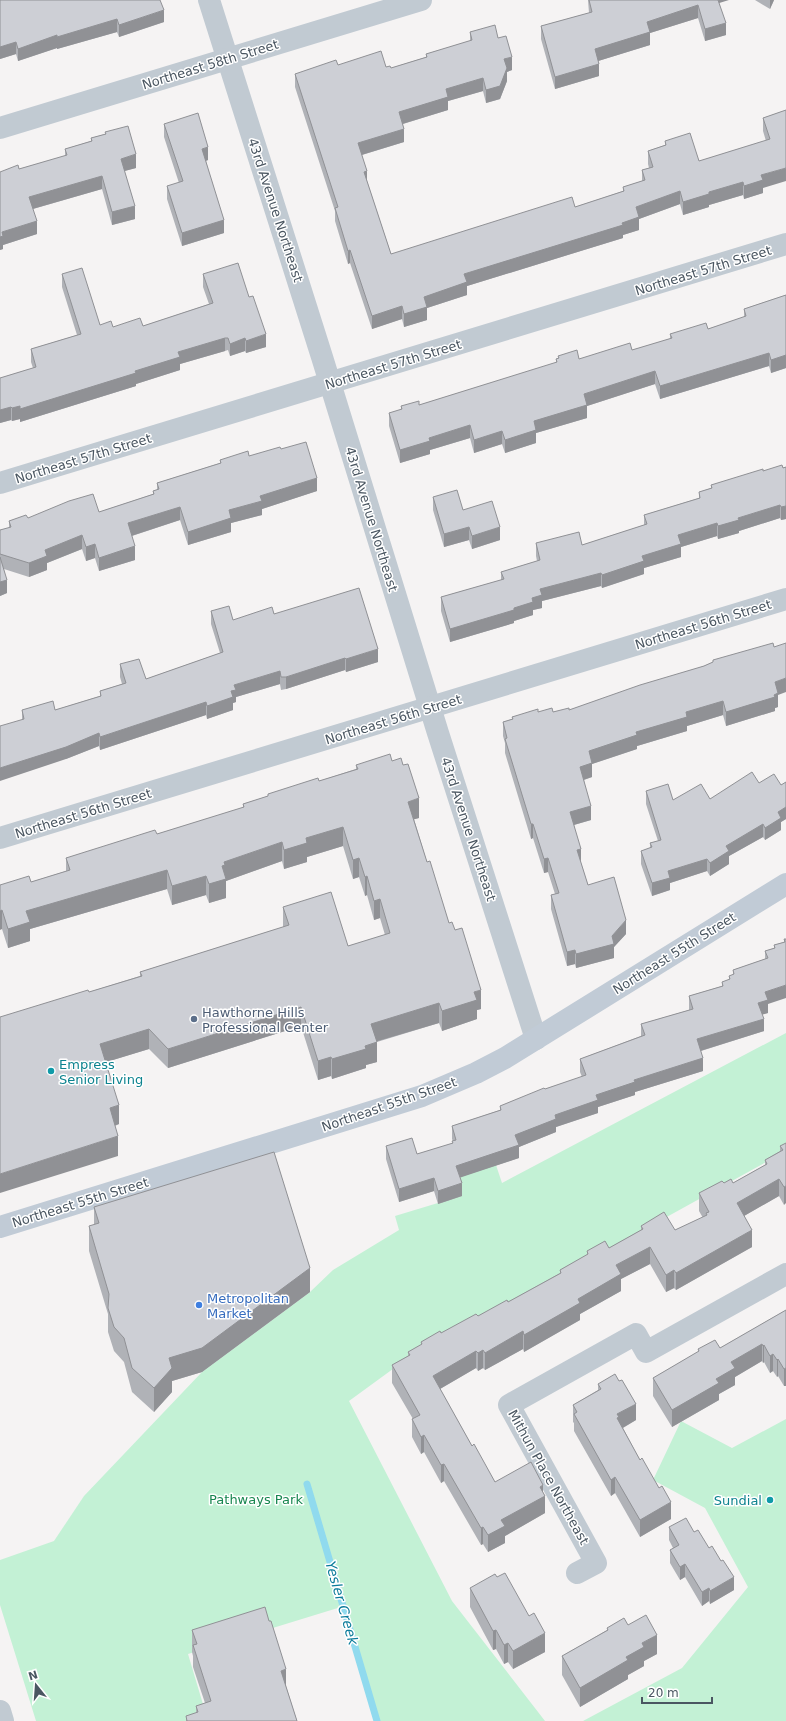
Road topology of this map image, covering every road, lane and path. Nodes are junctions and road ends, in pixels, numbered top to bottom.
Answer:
1 (209, 0) edge
2 (421, 0) edge
3 (227, 58) junction
4 (0, 128) edge
5 (786, 244) edge
6 (330, 383) junction
7 (0, 483) edge
8 (786, 599) edge
9 (431, 707) junction
10 (0, 838) edge
11 (786, 884) edge
12 (536, 1038) junction
13 (0, 1227) edge
14 (786, 1274) edge
15 (577, 1573) dead end
16 (0, 1711) edge
17 (3, 1721) edge

1 - 3 street, 43rd Avenue Northeast
2 - 3 street, Northeast 58th Street
3 - 4 street, Northeast 58th Street
3 - 6 street, 43rd Avenue Northeast
5 - 6 street, Northeast 57th Street
6 - 7 street, Northeast 57th Street
6 - 9 street, 43rd Avenue Northeast
8 - 9 street, Northeast 56th Street
9 - 10 street, Northeast 56th Street
9 - 12 street, 43rd Avenue Northeast
11 - 12 main road, Northeast 55th Street
12 - 13 main road, Northeast 55th Street
14 - 15 street, Mithun Place Northeast
16 - 17 street

